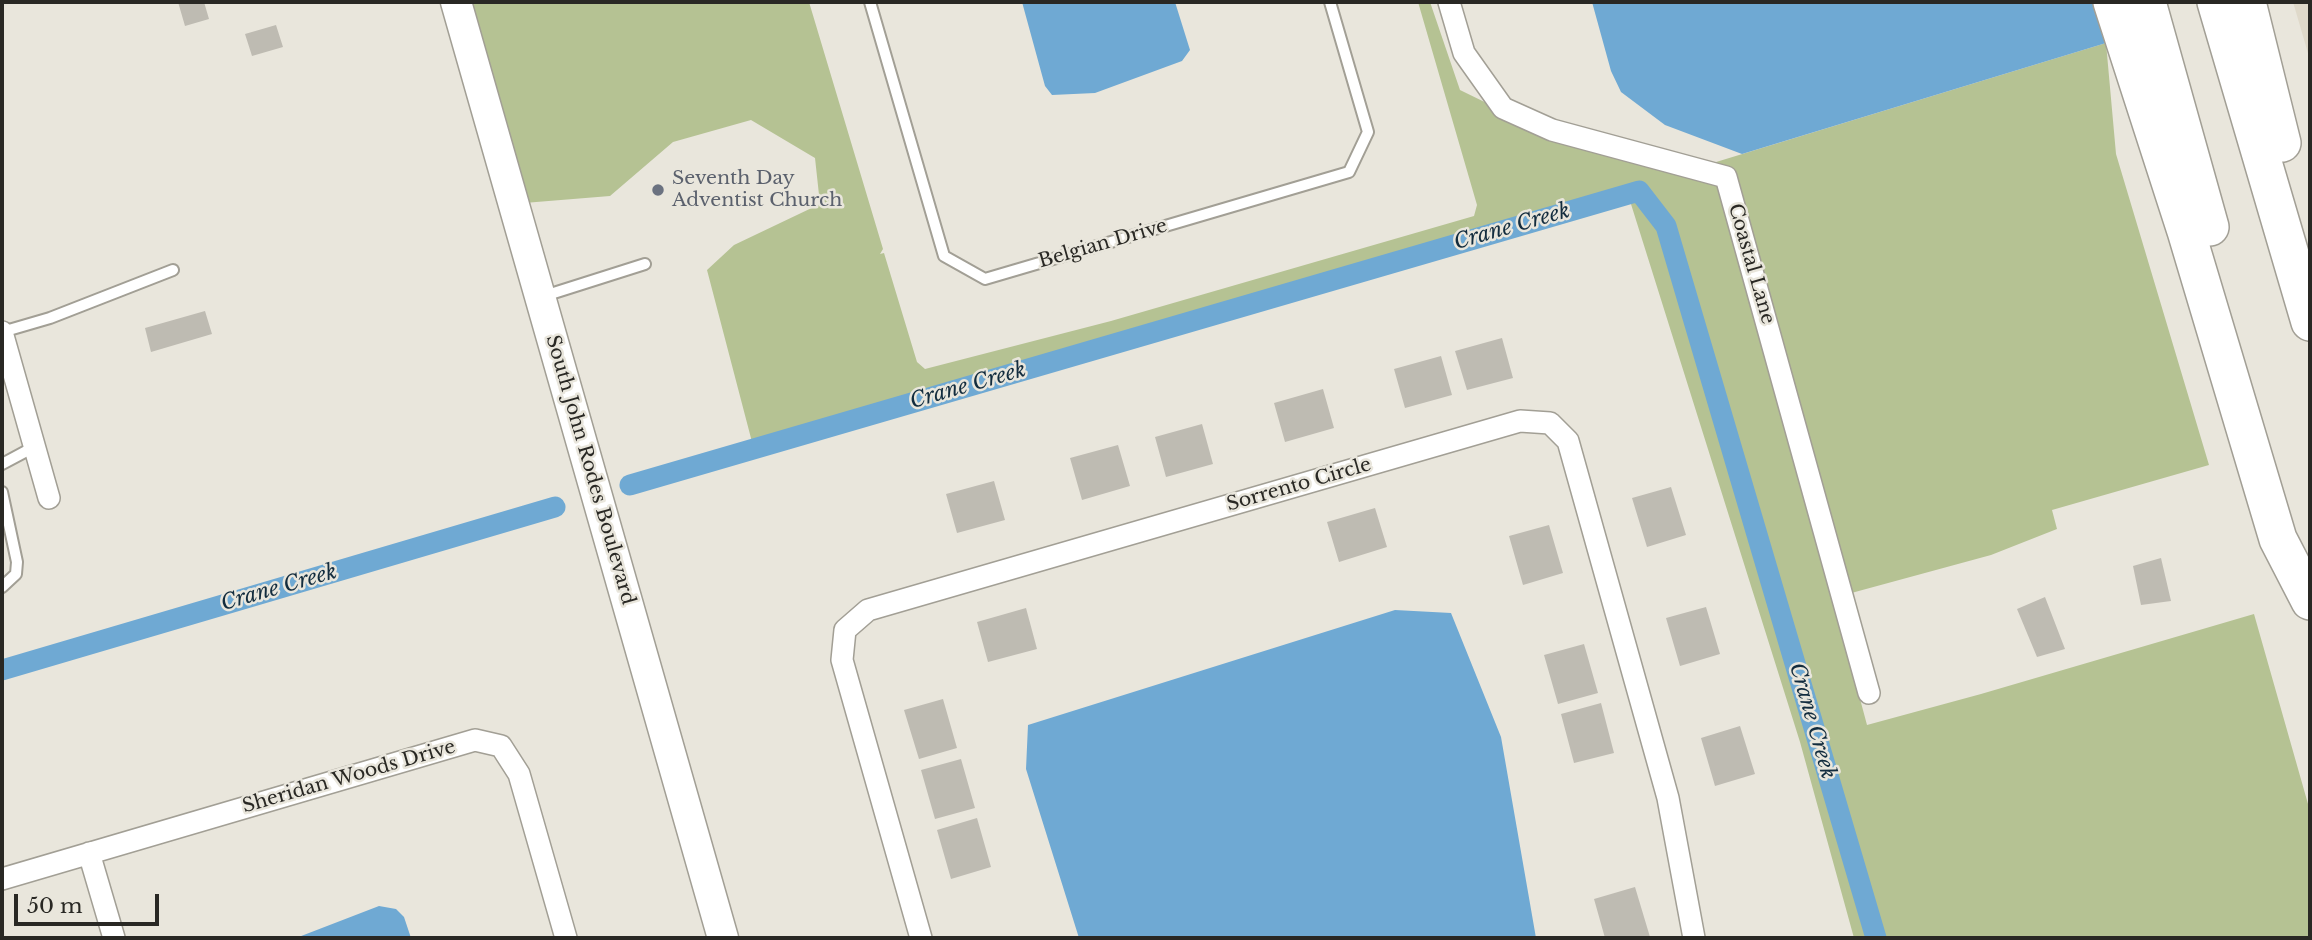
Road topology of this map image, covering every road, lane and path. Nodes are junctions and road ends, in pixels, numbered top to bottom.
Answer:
1 (456, 2) edge
2 (870, 2) edge
3 (1330, 2) edge
4 (1449, 2) edge
5 (2112, 2) edge
6 (2147, 2) edge
7 (2216, 2) edge
8 (2247, 2) edge
9 (645, 264) dead end
10 (2310, 267) edge
11 (173, 270) dead end
12 (541, 298) junction
13 (2310, 322) edge
14 (2, 332) edge
15 (34, 447) junction
16 (2, 464) edge
17 (2, 492) edge
18 (49, 498) dead end
19 (2310, 580) edge
20 (2, 587) edge
21 (2310, 601) edge
22 (1869, 693) dead end
23 (89, 853) junction
24 (2, 879) edge
25 (114, 938) edge
26 (566, 938) edge
27 (723, 938) edge
28 (921, 938) edge
29 (1694, 938) edge

1 - 12 main road, South John Rodes Boulevard
2 - 3 lane, Belgian Drive
4 - 22 street, Coastal Lane
5 - 21 highway
6 - 19 highway
7 - 13 highway
8 - 10 highway
9 - 12 lane
11 - 14 lane
12 - 27 main road, South John Rodes Boulevard
14 - 15 street
15 - 16 lane
15 - 18 street
17 - 20 lane
23 - 24 street, Sheridan Woods Drive
23 - 25 street
23 - 26 street, Sheridan Woods Drive
28 - 29 street, Sorrento Circle

